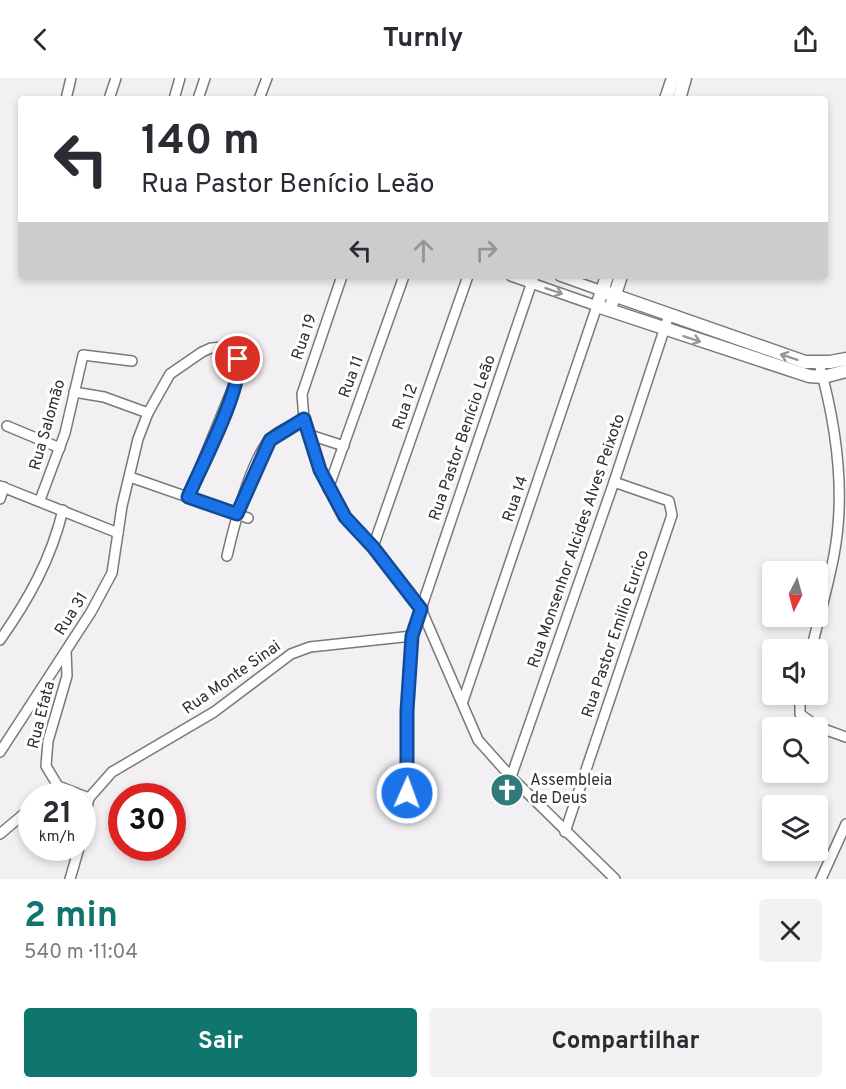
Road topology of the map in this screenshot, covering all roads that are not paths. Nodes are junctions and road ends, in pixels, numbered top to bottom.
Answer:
1 (71, 78) edge
2 (116, 78) edge
3 (180, 78) edge
4 (205, 78) edge
5 (267, 78) edge
6 (673, 78) edge
7 (686, 78) edge
8 (67, 96) edge
9 (110, 96) edge
10 (175, 96) edge
11 (199, 96) edge
12 (261, 96) edge
13 (667, 96) edge
14 (680, 96) edge
15 (341, 279) edge
16 (403, 279) edge
17 (467, 279) edge
18 (568, 279) edge
19 (607, 279) edge
20 (619, 279) edge
21 (533, 280) edge
22 (608, 294) junction
23 (597, 306) junction
24 (610, 310) junction
25 (669, 315) junction
26 (664, 330) junction
27 (846, 359) edge
28 (132, 361) dead end
29 (819, 363) junction
30 (846, 371) edge
31 (823, 377) junction
32 (74, 392) junction
33 (148, 413) junction
34 (304, 419) junction
35 (7, 426) dead end
36 (310, 435) junction
37 (344, 446) junction
38 (60, 448) junction
39 (130, 477) junction
40 (614, 482) junction
41 (2, 487) edge
42 (328, 489) junction
43 (188, 497) junction
44 (0, 499) edge
45 (40, 500) junction
46 (63, 510) junction
47 (237, 514) junction
48 (248, 518) dead end
49 (118, 533) junction
50 (373, 547) junction
51 (227, 556) dead end
52 (421, 609) junction
53 (412, 636) junction
54 (814, 639) edge
55 (0, 640) edge
56 (66, 651) junction
57 (463, 701) junction
58 (800, 705) edge
59 (846, 737) edge
60 (0, 752) edge
61 (511, 777) junction
62 (56, 783) edge
63 (96, 790) edge
64 (399, 812) dead end
65 (18, 819) edge
66 (846, 824) edge
67 (565, 832) junction
68 (0, 834) edge
69 (76, 861) edge
70 (71, 879) edge
71 (615, 879) edge
72 (821, 879) edge

1 - 8 street
2 - 9 street
3 - 10 street
4 - 11 street
5 - 12 street
6 - 13 street
7 - 14 street
15 - 34 street, Rua 19
16 - 37 street, Rua 11
17 - 50 street, Rua 12
18 - 22 street
19 - 22 street
20 - 22 street
21 -> 23 street
21 - 52 street, Rua Pastor Benício Leão
22 - 23 street
22 - 24 street
22 - 25 street
23 - 24 street
23 - 57 street, Rua 14
24 - 26 street
25 - 26 street, Rua Monsenhor Alcides Alves Peixoto
29 -> 25 street
26 -> 31 street
26 - 40 street, Rua Monsenhor Alcides Alves Peixoto
27 - 29 street
28 - 32 street, Rua Salomão
29 - 31 street
30 - 31 street
31 - 54 street
32 - 33 street
32 - 38 street, Rua Salomão
33 - 39 street, Rua 31
33 - 43 street, Rua 31
34 - 36 street
34 - 47 street
35 - 38 street
36 - 37 street
36 - 42 street
37 - 42 street, Rua 11
38 - 45 street, Rua Salomão
39 - 43 street
39 - 49 street, Rua 31
40 - 61 street, Rua Monsenhor Alcides Alves Peixoto
40 - 67 street, Rua Pastor Emilio Eurico
41 - 44 street
41 - 45 street
42 - 50 street
43 - 47 street
45 - 46 street
46 - 49 street
46 - 55 street
47 - 48 street
47 - 51 street
49 - 56 street, Rua 31
50 - 52 street
52 - 53 street, Rua Pastor Benício Leão
52 - 57 street
53 - 63 street, Rua Monte Sinai
53 - 64 street, Rua Pastor Benício Leão
56 - 60 street, Rua 31
56 - 62 street, Rua Efata
57 - 61 street
58 - 59 street
61 - 67 street
65 - 68 street
66 - 72 street
67 - 71 street
69 - 70 street

